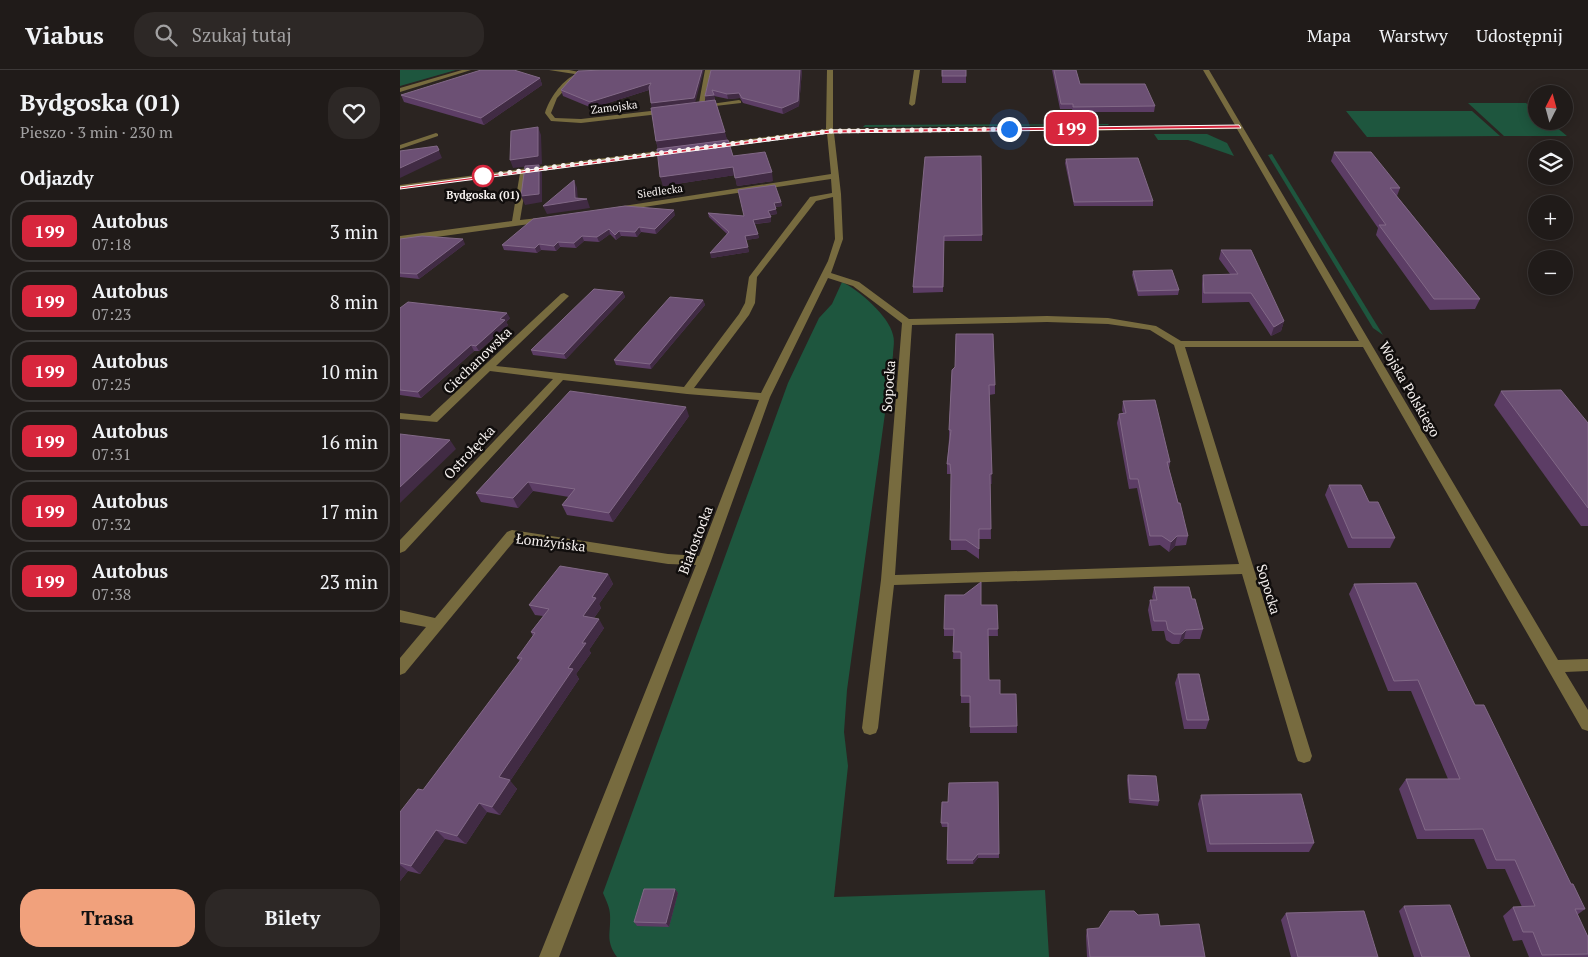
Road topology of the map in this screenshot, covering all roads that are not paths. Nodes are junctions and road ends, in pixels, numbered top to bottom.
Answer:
1 (468, 70) edge
2 (552, 70) edge
3 (708, 70) edge
4 (830, 70) edge
5 (917, 70) edge
6 (1206, 70) edge
7 (577, 73) junction
8 (588, 73) edge
9 (400, 90) edge
10 (739, 102) edge
11 (912, 104) dead end
12 (700, 106) junction
13 (691, 108) edge
14 (673, 110) edge
15 (1239, 127) junction
16 (830, 131) junction
17 (436, 135) dead end
18 (400, 147) edge
19 (700, 148) edge
20 (680, 150) edge
21 (524, 171) junction
22 (834, 176) junction
23 (400, 187) edge
24 (837, 194) junction
25 (612, 209) edge
26 (554, 218) edge
27 (516, 223) junction
28 (400, 239) edge
29 (826, 274) junction
30 (564, 296) dead end
31 (907, 322) junction
32 (1180, 344) junction
33 (1366, 344) junction
34 (487, 368) junction
35 (560, 377) junction
36 (688, 391) junction
37 (765, 397) junction
38 (400, 416) edge
39 (400, 548) edge
40 (704, 561) junction
41 (1248, 569) junction
42 (888, 580) junction
43 (400, 616) edge
44 (438, 624) junction
45 (1588, 665) edge
46 (1554, 666) junction
47 (400, 669) edge
48 (1588, 724) edge
49 (870, 728) dead end
50 (1304, 756) dead end
51 (549, 957) edge

1 - 9 street
2 - 7 street
3 - 12 street
4 - 16 street, Białostocka
5 - 11 street
6 - 15 street, Wojska Polskiego
7 - 8 street
7 - 14 street, Zamojska
10 - 12 street
12 - 13 street
15 - 16 street
15 - 33 street, Wojska Polskiego
16 - 19 street
16 - 22 street, Białostocka
17 - 18 street
20 - 21 street
21 - 23 street
21 - 27 street
22 - 24 street, Białostocka
22 - 25 street, Siedlecka
24 - 29 street, Białostocka
24 - 36 street
26 - 27 street
27 - 28 street
29 - 31 street
29 - 37 street, Białostocka
30 - 34 street, Ciechanowska
31 - 32 street
31 - 42 street, Sopocka
32 - 33 street
32 - 41 street, Sopocka
33 - 46 street, Wojska Polskiego
34 - 35 street
34 - 38 street, Ciechanowska
35 - 36 street
35 - 39 street, Ostrołęcka
36 - 37 street
37 - 40 street, Białostocka
40 - 44 street, Łomżyńska
40 - 51 street, Białostocka
41 - 42 street
41 - 50 street, Sopocka
42 - 49 street, Sopocka
43 - 44 street
44 - 47 street, Łomżyńska
45 - 46 street
46 - 48 street, Wojska Polskiego

